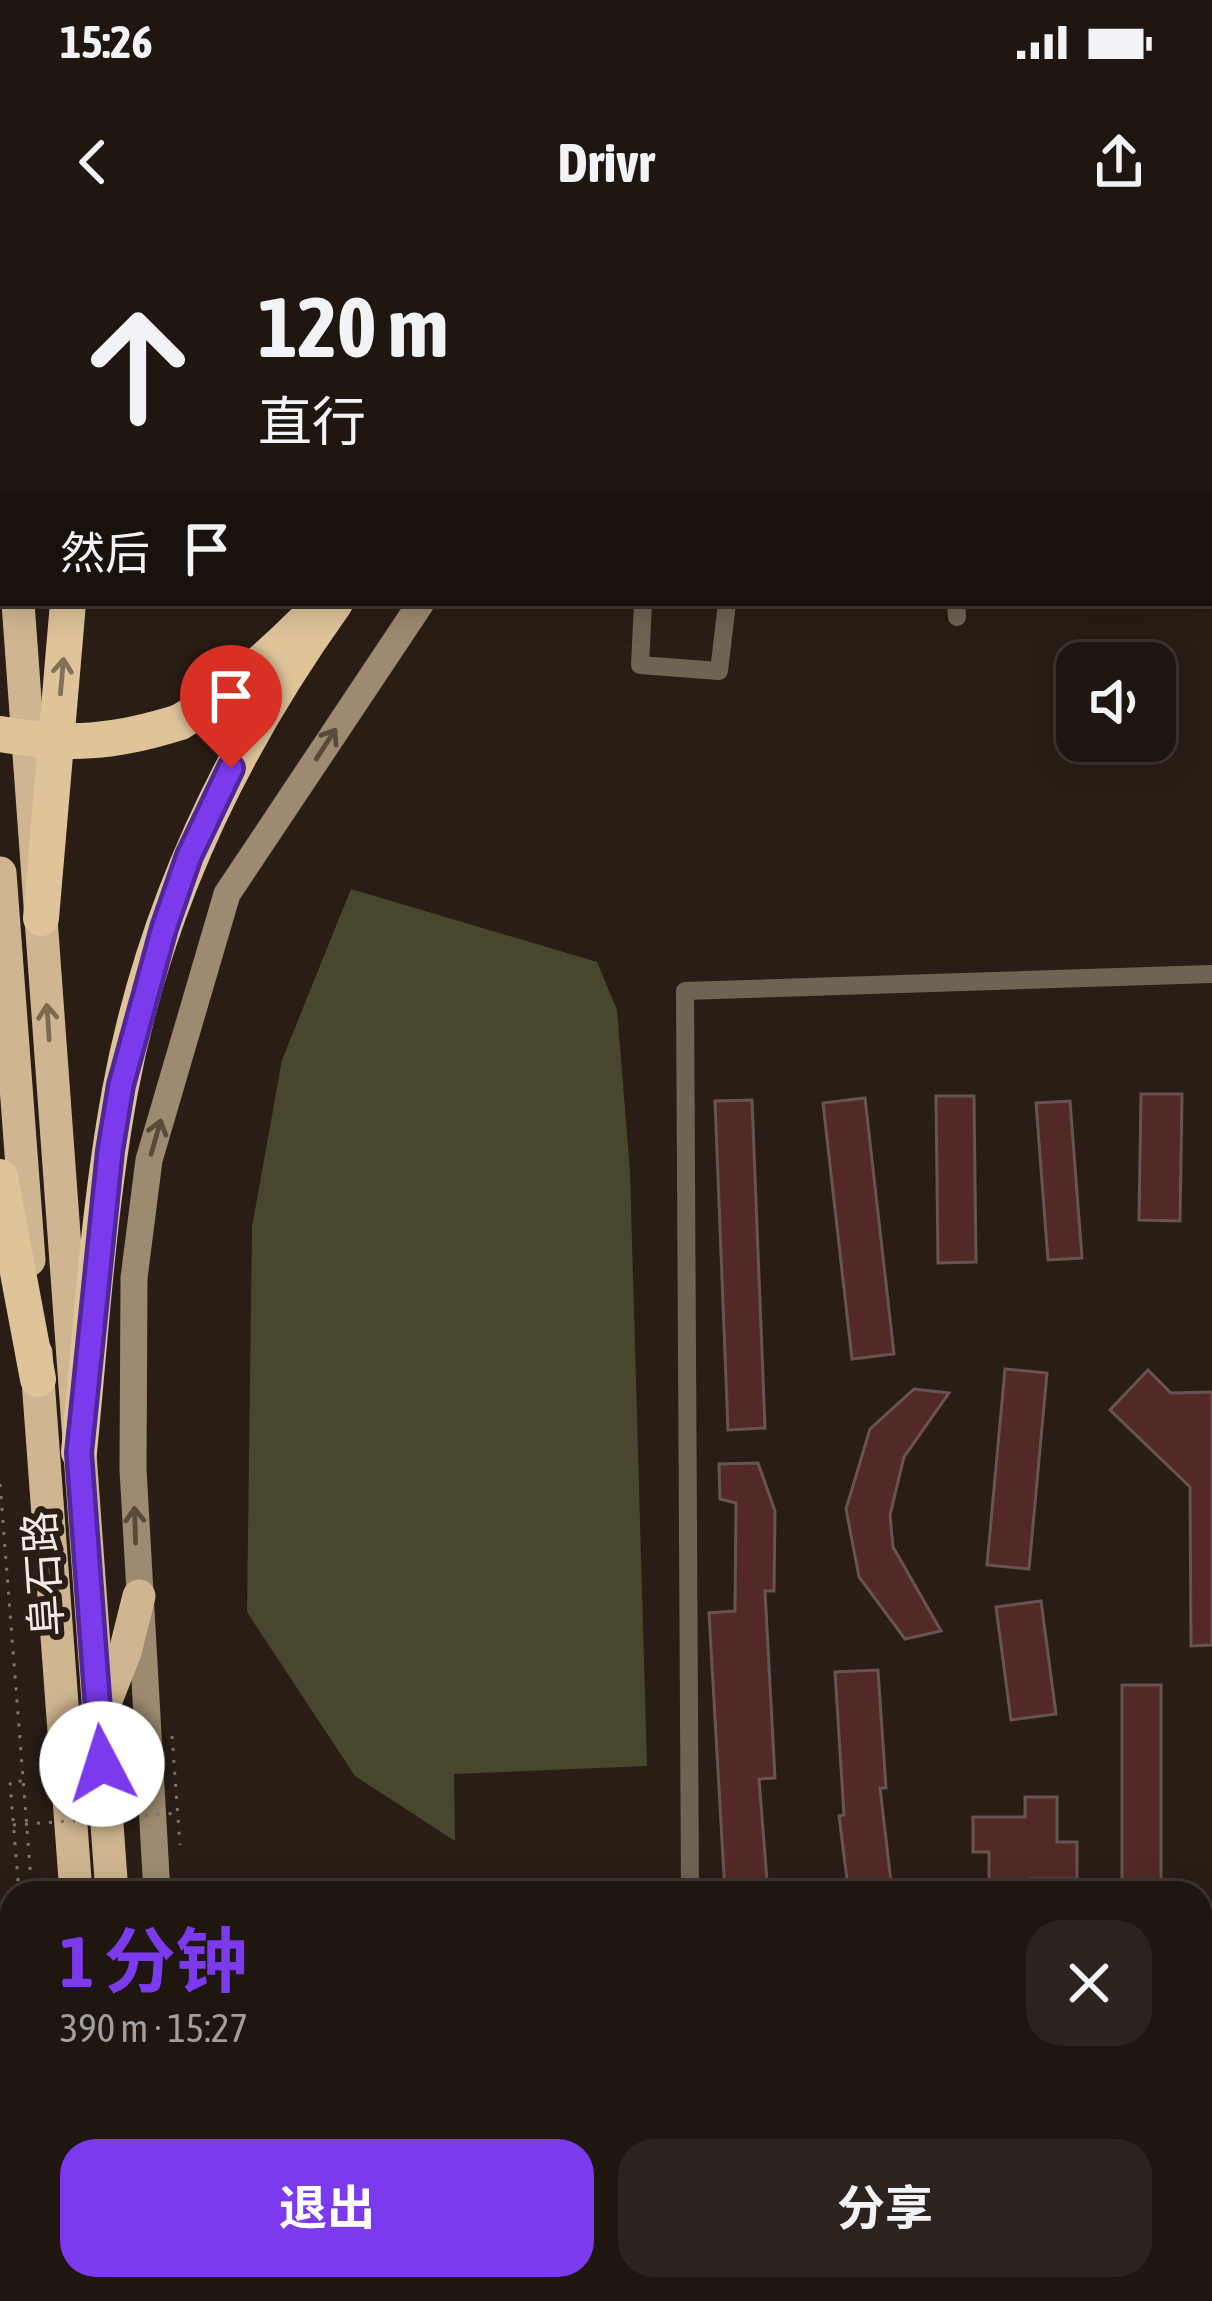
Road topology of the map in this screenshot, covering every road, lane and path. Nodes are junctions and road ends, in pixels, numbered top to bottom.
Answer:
1 (18, 606) edge
2 (68, 606) edge
3 (321, 606) edge
4 (333, 606) edge
5 (420, 606) edge
6 (643, 606) edge
7 (727, 606) edge
8 (0, 734) edge
9 (0, 873) edge
10 (41, 918) junction
11 (1212, 974) edge
12 (0, 1178) edge
13 (38, 1379) junction
14 (79, 1453) junction
15 (0, 1484) edge
16 (139, 1596) junction
17 (98, 1720) junction
18 (172, 1729) dead end
19 (24, 1781) junction
20 (178, 1813) junction
21 (14, 1825) junction
22 (180, 1845) dead end
23 (18, 1881) edge
24 (31, 1881) edge
25 (75, 1881) edge
26 (111, 1881) edge
27 (156, 1881) edge
28 (690, 1881) edge

1 - 10 highway, 阜石路
10 -> 2 highway
3 - 8 highway, bridge
4 - 14 highway
16 -> 5 main road
6 - 7 street
9 - 13 highway, 阜石路
14 -> 10 highway, 阜石路
11 - 28 street
12 - 13 highway
13 - 25 highway, 阜石路
14 - 17 highway, 阜石路
15 - 19 path
16 - 17 highway
16 - 27 main road
17 - 26 highway, 阜石路
18 - 20 path
19 - 21 path
19 - 24 path
20 - 21 path, bridge
20 - 22 path
21 - 23 path

